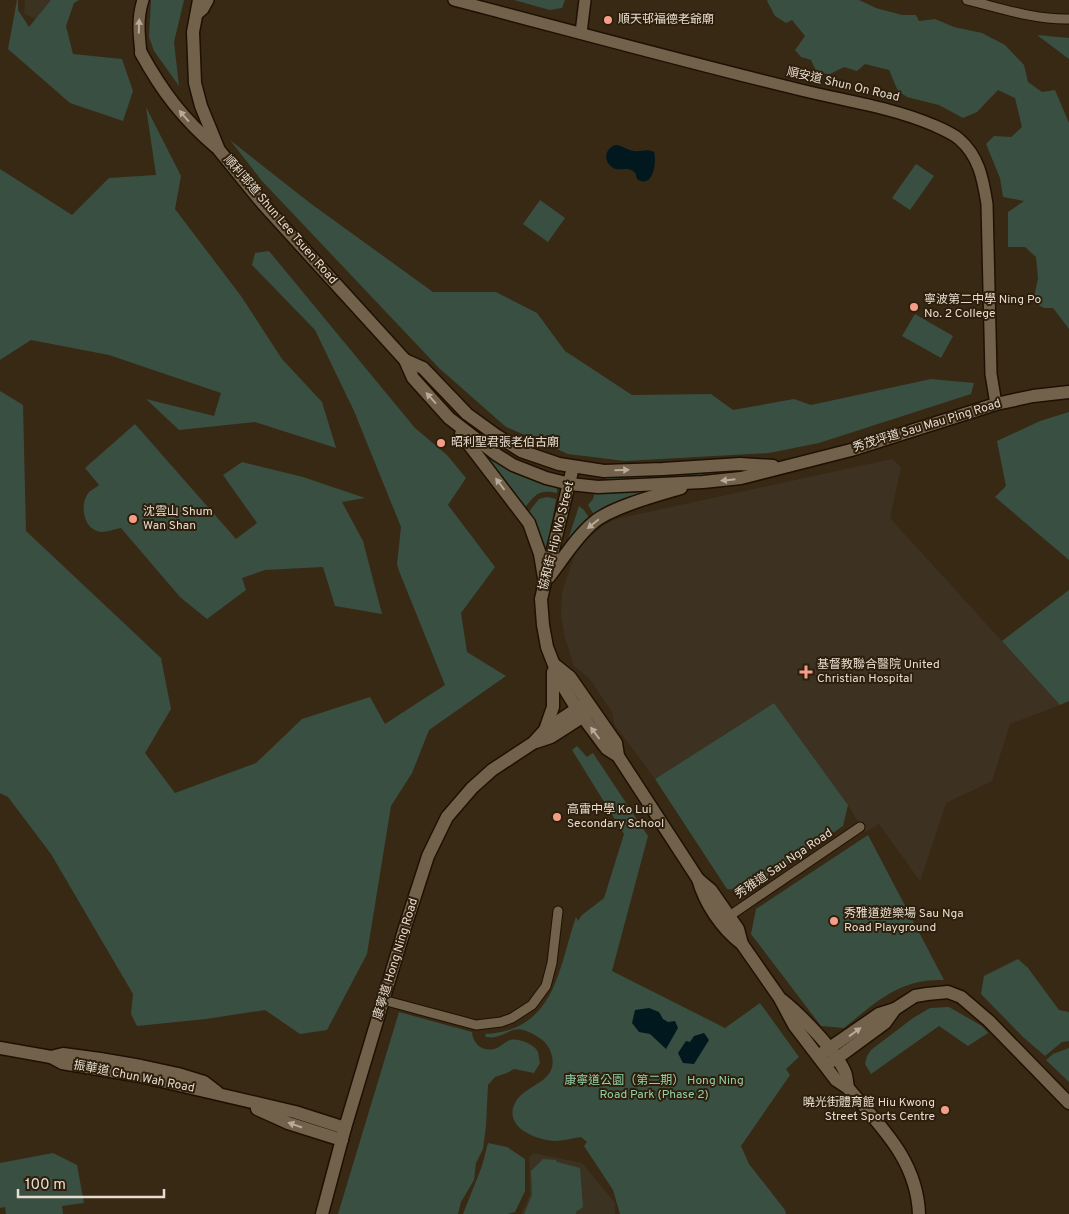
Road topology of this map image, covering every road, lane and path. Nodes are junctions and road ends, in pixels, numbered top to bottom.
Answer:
1 (143, 0) edge
2 (199, 0) edge
3 (208, 0) edge
4 (454, 0) edge
5 (585, 0) edge
6 (967, 0) edge
7 (196, 15) junction
8 (1069, 19) edge
9 (581, 33) junction
10 (141, 53) joint
11 (220, 150) junction
12 (405, 360) junction
13 (1069, 392) edge
14 (996, 404) junction
15 (450, 418) junction
16 (786, 466) junction
17 (573, 467) junction
18 (703, 482) junction
19 (570, 484) junction
20 (545, 583) junction
21 (553, 663) junction
22 (585, 710) junction
23 (545, 730) junction
24 (533, 743) junction
25 (860, 827) dead end
26 (558, 911) dead end
27 (725, 919) junction
28 (383, 1000) junction
29 (0, 1048) edge
30 (827, 1057) junction
31 (1069, 1103) edge
32 (343, 1134) junction
33 (322, 1214) edge
34 (919, 1214) edge

10 -> 1 street
2 - 7 main road, 順利邨道 Shun Lee Tsuen Road
3 - 7 street
4 - 9 street, 順安道 Shun On Road
5 - 9 street
6 - 8 street
7 - 11 main road, 順利邨道 Shun Lee Tsuen Road
9 - 14 street, 順安道 Shun On Road
11 -> 10 main road
11 - 12 main road, 順利邨道 Shun Lee Tsuen Road
15 -> 12 main road, 順利邨道 Shun Lee Tsuen Road
12 - 17 main road, 順利邨道 Shun Lee Tsuen Road
13 - 14 main road, 秀茂坪道 Sau Mau Ping Road
14 - 16 main road, 秀茂坪道 Sau Mau Ping Road
15 - 19 main road, 順利邨道 Shun Lee Tsuen Road
20 -> 15 main road
17 -> 16 main road, 秀茂坪道 Sau Mau Ping Road
16 -> 18 main road, 秀茂坪道 Sau Mau Ping Road
17 - 19 main road, 協和街 Hip Wo Street
18 - 19 main road, 秀茂坪道 Sau Mau Ping Road
18 -> 20 main road
19 - 20 main road, 協和街 Hip Wo Street
20 - 21 main road, 協和街 Hip Wo Street
21 - 22 main road
21 - 23 main road
22 - 23 main road, 康寧道 Hong Ning Road
22 - 24 main road, 康寧道 Hong Ning Road
22 - 27 main road
23 - 24 main road, 康寧道 Hong Ning Road
24 - 28 main road, 康寧道 Hong Ning Road
25 - 27 street, 秀雅道 Sau Nga Road
26 - 28 street
27 - 30 main road
28 - 32 main road, 康寧道 Hong Ning Road
29 - 32 main road, 振華道 Chun Wah Road
30 - 31 main road
30 - 34 main road
32 - 33 main road, 康寧道 Hong Ning Road

